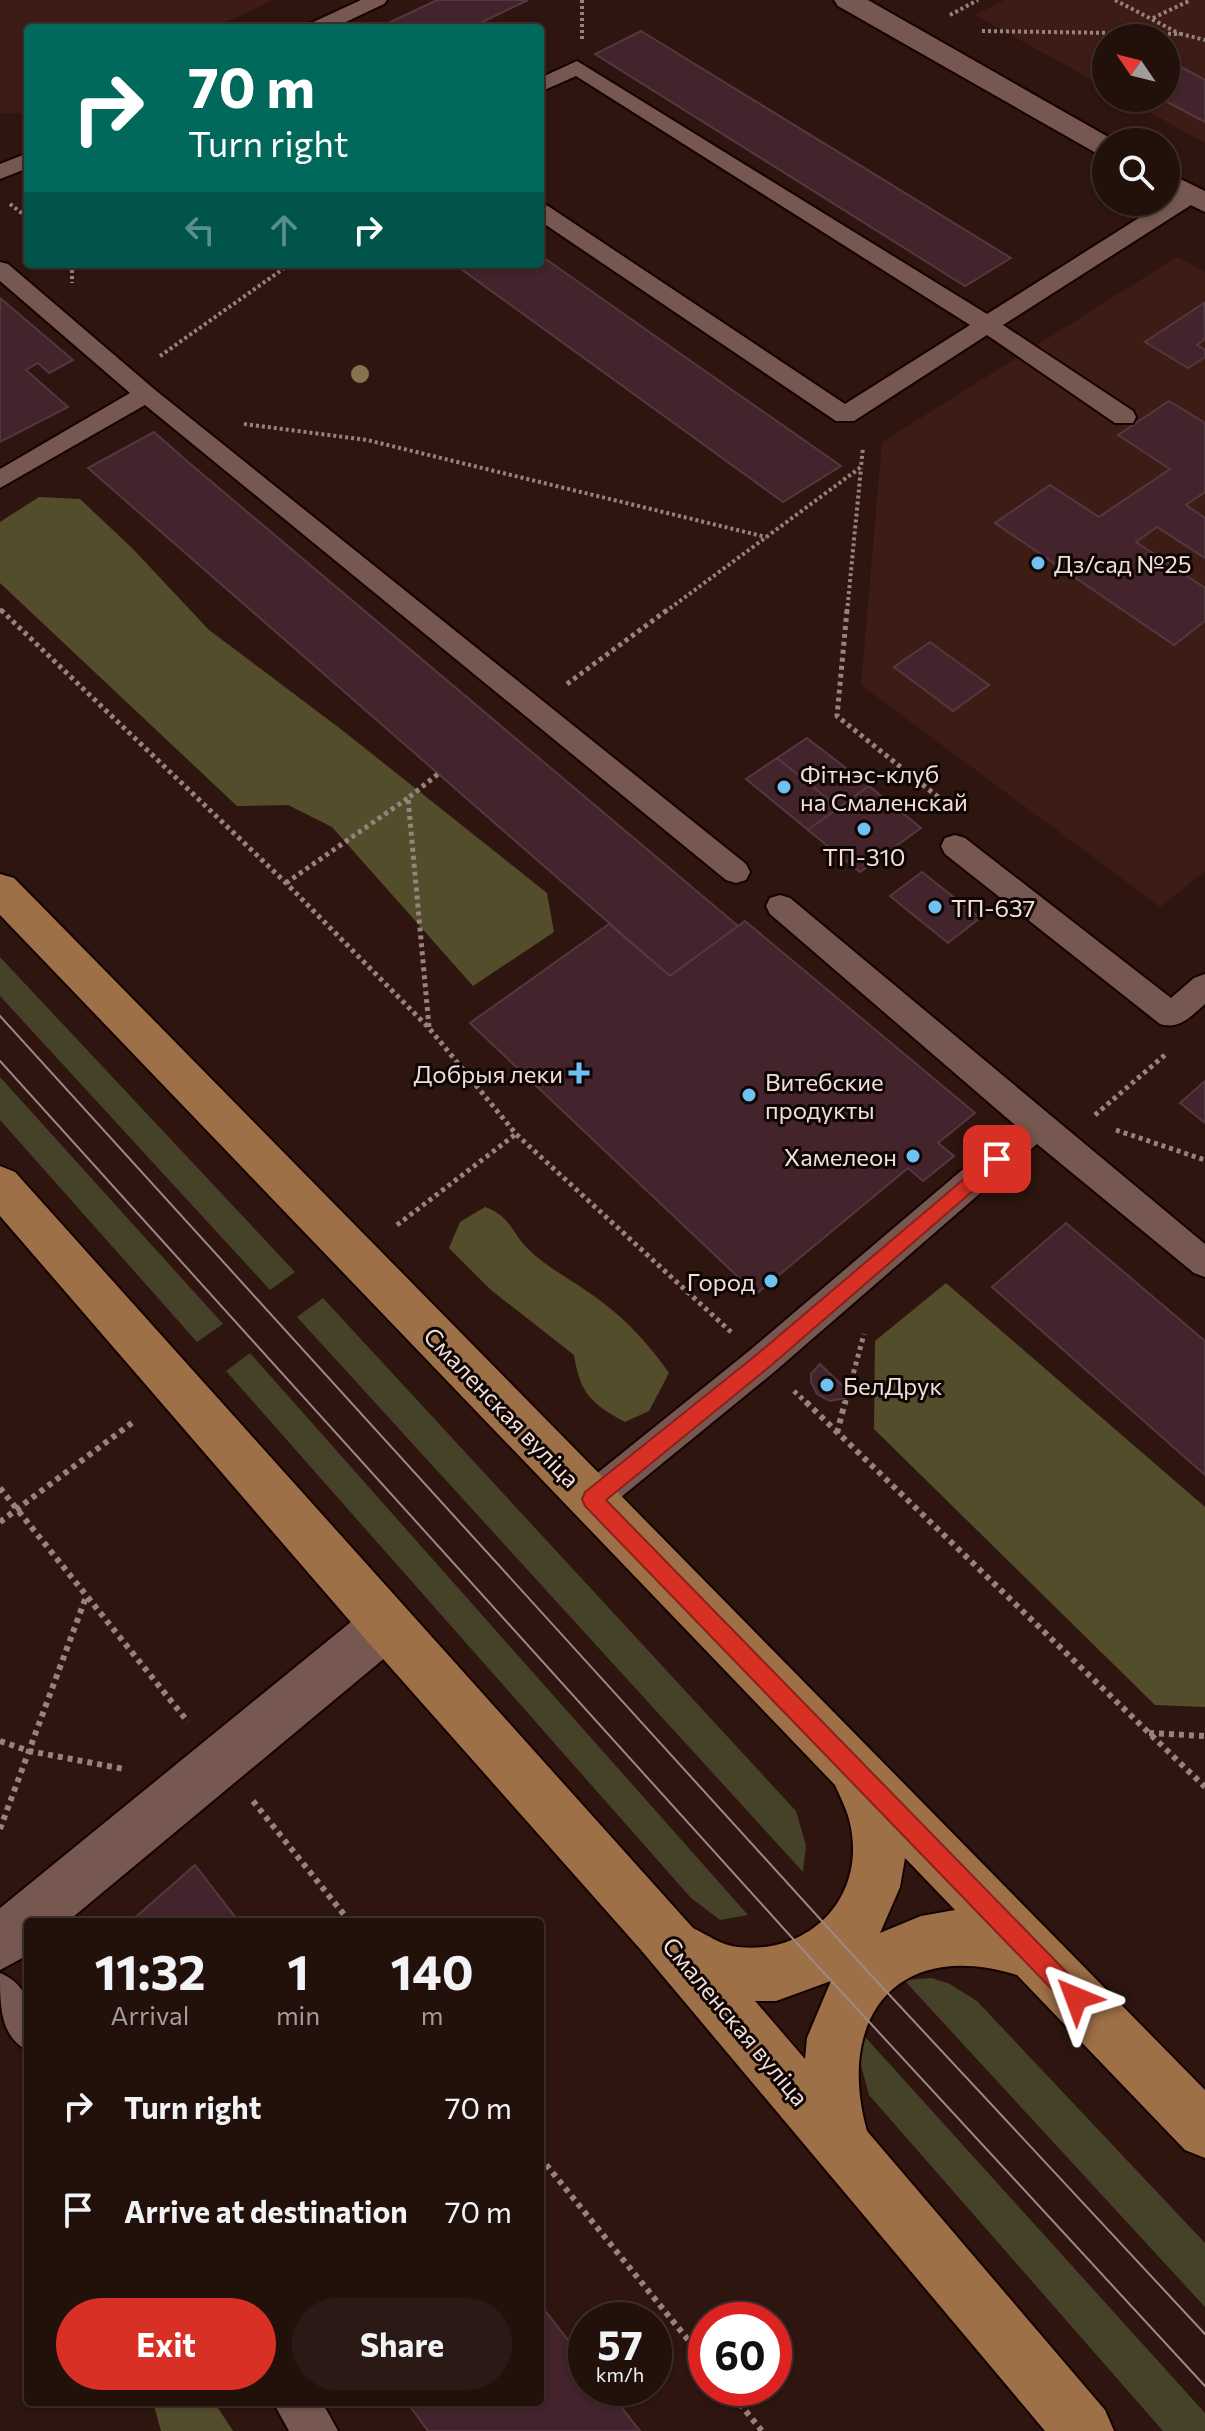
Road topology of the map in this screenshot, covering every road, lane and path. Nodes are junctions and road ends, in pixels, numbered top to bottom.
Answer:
1 (377, 0) edge
2 (848, 0) edge
3 (978, 0) edge
4 (1115, 0) edge
5 (1191, 0) edge
6 (946, 18) dead end
7 (1153, 18) junction
8 (325, 24) edge
9 (980, 31) dead end
10 (1181, 34) junction
11 (1205, 40) edge
12 (544, 84) edge
13 (1092, 139) edge
14 (24, 162) edge
15 (0, 172) edge
16 (1187, 193) edge
17 (544, 214) edge
18 (285, 268) edge
19 (0, 269) edge
20 (987, 325) junction
21 (138, 386) junction
22 (170, 413) junction
23 (1124, 417) dead end
24 (864, 437) dead end
25 (861, 467) junction
26 (0, 480) edge
27 (767, 537) junction
28 (0, 609) edge
29 (535, 708) junction
30 (438, 774) dead end
31 (408, 798) junction
32 (955, 846) joint
33 (736, 872) dead end
34 (286, 883) junction
35 (0, 889) edge
36 (780, 906) dead end
37 (1205, 986) edge
38 (429, 1028) junction
39 (1170, 1050) dead end
40 (1088, 1121) dead end
41 (1037, 1125) junction
42 (516, 1134) junction
43 (0, 1185) edge
44 (397, 1225) dead end
45 (1205, 1263) edge
46 (868, 1321) dead end
47 (761, 1362) junction
48 (133, 1422) dead end
49 (837, 1433) junction
50 (0, 1488) edge
51 (592, 1499) junction
52 (17, 1511) junction
53 (0, 1522) edge
54 (86, 1596) junction
55 (386, 1625) junction
56 (1148, 1733) junction
57 (1205, 1736) edge
58 (0, 1741) edge
59 (29, 1751) junction
60 (850, 1766) junction
61 (207, 1772) junction
62 (1205, 1787) edge
63 (0, 1829) edge
64 (30, 1918) edge
65 (346, 1918) edge
66 (24, 1923) edge
67 (660, 1931) junction
68 (0, 1943) edge
69 (1033, 1954) junction
70 (0, 1993) edge
71 (24, 2026) edge
72 (1205, 2130) edge
73 (843, 2147) junction
74 (544, 2162) edge
75 (688, 2340) edge
76 (298, 2406) edge
77 (742, 2406) edge
78 (316, 2431) edge
79 (762, 2431) edge
80 (1084, 2431) edge

1 - 8 lane
2 - 13 street
3 - 6 path
4 - 7 path
5 - 7 path
7 - 10 path
9 - 10 path
10 - 11 path
12 - 20 lane
14 - 15 lane
16 - 20 lane
17 - 20 lane
18 - 21 path
19 - 21 lane
20 - 23 lane
21 - 22 lane
21 - 26 lane
22 - 27 path
22 - 29 lane
24 - 25 path
25 - 27 path
25 - 32 path
27 - 29 path
28 - 34 path
29 - 33 lane
30 - 31 path
31 - 34 path
31 - 38 path
32 - 37 lane
34 - 38 path
35 - 51 main road, Смаленская вуліца
36 - 41 lane
38 - 42 path
39 - 40 path
41 - 45 lane
41 - 47 lane
42 - 44 path
42 - 47 path
43 - 55 main road, Смаленская вуліца
46 - 49 path
47 - 49 path
47 - 51 lane
48 - 52 path
49 - 56 path
50 - 52 path
51 - 60 main road, Смаленская вуліца
52 - 53 path
52 - 54 path
54 - 59 path
54 - 61 path
55 - 61 street
55 - 67 main road, Смаленская вуліца
56 - 57 path
56 - 62 path
58 - 59 path
59 - 61 path
59 - 63 path
60 - 67 main road
60 - 69 main road, Смаленская вуліца
61 - 64 street
61 - 65 path
66 - 68 street
67 - 73 main road, Смаленская вуліца
69 - 72 main road, Смаленская вуліца
69 - 73 main road
70 - 71 lane
73 - 80 main road, Смаленская вуліца
74 - 75 path
76 - 78 lane
77 - 79 path

